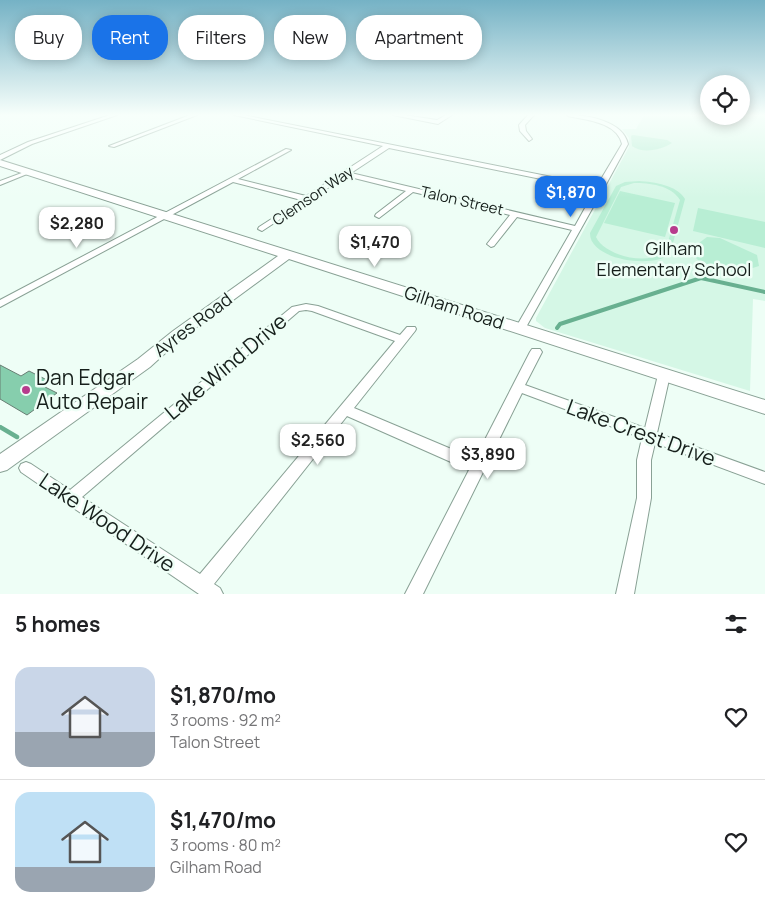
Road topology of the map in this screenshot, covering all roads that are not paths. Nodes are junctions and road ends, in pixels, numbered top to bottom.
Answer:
1 (31, 143) edge
2 (121, 143) edge
3 (377, 143) edge
4 (625, 143) edge
5 (389, 145) junction
6 (112, 146) dead end
7 (288, 150) dead end
8 (0, 158) edge
9 (0, 163) edge
10 (29, 172) junction
11 (345, 174) junction
12 (232, 180) junction
13 (0, 183) edge
14 (601, 189) junction
15 (411, 190) junction
16 (307, 199) junction
17 (515, 214) junction
18 (165, 216) junction
19 (379, 216) dead end
20 (262, 229) dead end
21 (578, 229) junction
22 (491, 244) dead end
23 (287, 254) junction
24 (0, 292) edge
25 (12, 298) junction
26 (0, 304) edge
27 (520, 329) junction
28 (536, 352) dead end
29 (664, 375) junction
30 (518, 387) junction
31 (765, 407) edge
32 (345, 410) junction
33 (650, 435) junction
34 (0, 464) edge
35 (478, 467) junction
36 (26, 468) dead end
37 (765, 478) edge
38 (71, 498) junction
39 (208, 590) edge
40 (414, 594) edge
41 (625, 594) edge

1 - 8 street
2 - 6 street
3 - 5 street
4 - 14 street
5 - 11 street, Clemson Way
5 - 14 street
7 - 12 street
9 - 10 street, Gilham Road
10 - 13 street
10 - 18 street, Gilham Road
11 - 15 street, Talon Street
11 - 16 street, Clemson Way
12 - 16 street
12 - 18 street
14 - 21 street
15 - 17 street, Talon Street
15 - 19 street
16 - 20 street, Clemson Way
17 - 21 street, Talon Street
17 - 22 street
18 - 23 street, Gilham Road
18 - 25 street
21 - 27 street
23 - 27 street, Gilham Road
23 - 34 street, Ayres Road
24 - 25 street
25 - 26 street
27 - 29 street, Gilham Road
28 - 30 street
29 - 31 street, Gilham Road
29 - 33 street
30 - 33 street, Lake Crest Drive
30 - 35 street
32 - 35 street
32 - 38 street, Lake Wind Drive
32 - 39 street
33 - 37 street, Lake Crest Drive
33 - 41 street
35 - 40 street
36 - 38 street, Lake Wood Drive
38 - 39 street, Lake Wood Drive

